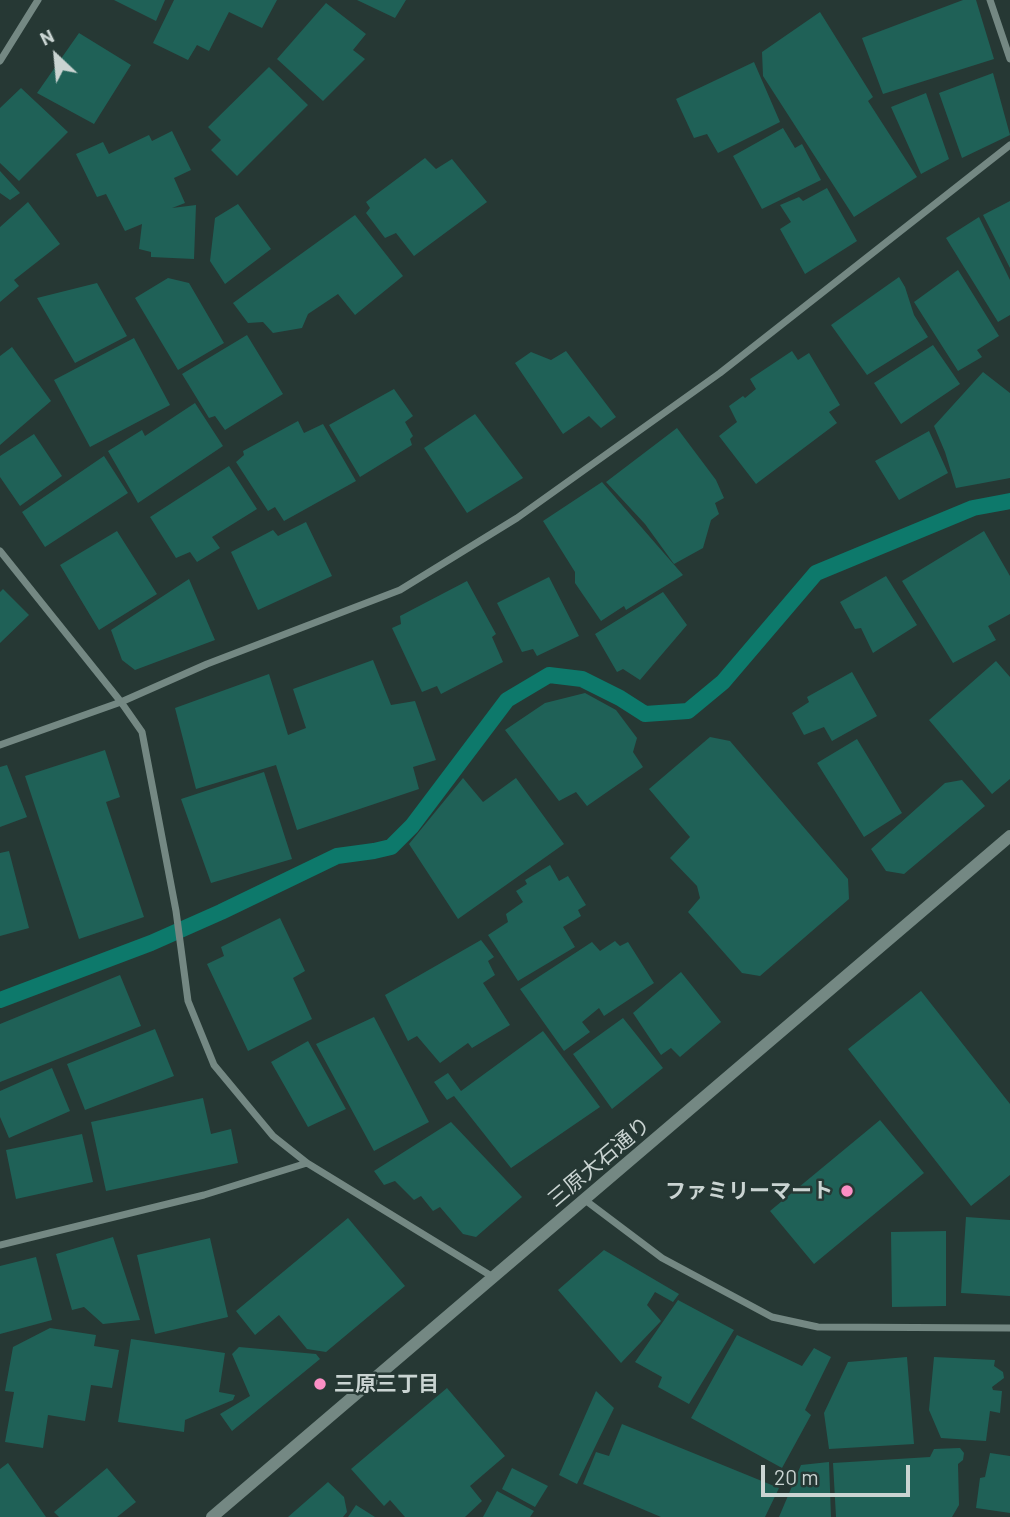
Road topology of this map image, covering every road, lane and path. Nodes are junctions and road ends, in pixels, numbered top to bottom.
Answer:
1 (38, 0) edge
2 (990, 0) edge
3 (1010, 59) edge
4 (0, 61) edge
5 (1010, 145) edge
6 (0, 551) edge
7 (121, 702) junction
8 (0, 745) edge
9 (1010, 836) edge
10 (307, 1163) junction
11 (585, 1200) junction
12 (0, 1245) edge
13 (493, 1277) junction
14 (1010, 1328) edge
15 (212, 1517) edge

1 - 4 street
2 - 3 street
5 - 7 street
6 - 7 street
7 - 8 street
7 - 10 street
9 - 11 street, 三原大石通り
10 - 12 street
10 - 13 street
11 - 13 street, 三原大石通り
11 - 14 street
13 - 15 street, 三原大石通り

